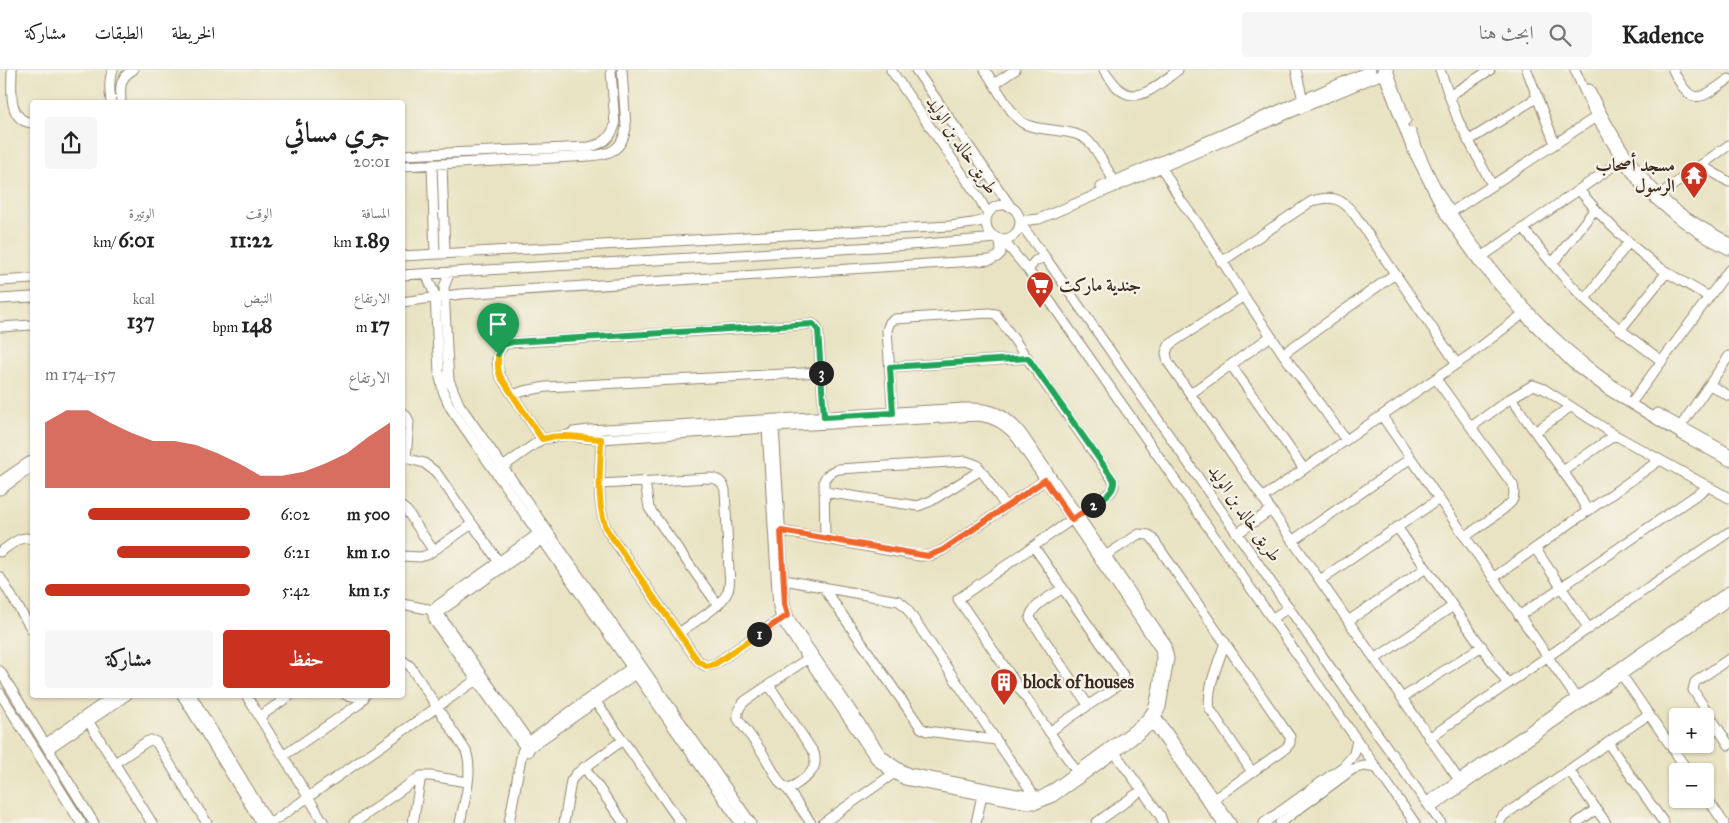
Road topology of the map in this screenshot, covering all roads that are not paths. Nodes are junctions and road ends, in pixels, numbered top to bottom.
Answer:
1 (12, 70) edge
2 (113, 70) edge
3 (133, 70) edge
4 (611, 70) edge
5 (622, 70) edge
6 (891, 70) edge
7 (916, 70) edge
8 (985, 70) edge
9 (1015, 70) edge
10 (1104, 70) edge
11 (1178, 70) edge
12 (1296, 70) edge
13 (1371, 70) edge
14 (1440, 70) edge
15 (1490, 70) edge
16 (1527, 70) edge
17 (1575, 70) edge
18 (1580, 70) edge
19 (1673, 70) edge
20 (1386, 71) edge
21 (1729, 79) edge
22 (994, 84) junction
23 (1449, 96) junction
24 (1538, 98) junction
25 (111, 100) edge
26 (121, 100) edge
27 (1303, 103) junction
28 (1599, 115) junction
29 (30, 122) edge
30 (1468, 141) junction
31 (1555, 144) junction
32 (1729, 145) edge
33 (517, 150) junction
34 (405, 155) edge
35 (518, 160) junction
36 (1622, 160) junction
37 (432, 164) junction
38 (442, 164) junction
39 (1160, 165) junction
40 (1700, 165) junction
41 (405, 166) edge
42 (986, 171) junction
43 (1114, 181) junction
44 (1729, 182) edge
45 (968, 183) junction
46 (1492, 186) junction
47 (1579, 190) junction
48 (1657, 196) junction
49 (1011, 206) junction
50 (1594, 209) junction
51 (1448, 214) junction
52 (987, 217) junction
53 (1019, 220) junction
54 (1523, 228) junction
55 (999, 238) junction
56 (1628, 242) junction
57 (1729, 242) edge
58 (1729, 250) edge
59 (435, 254) junction
60 (446, 254) junction
61 (405, 256) edge
62 (1483, 256) junction
63 (1045, 257) junction
64 (1221, 262) junction
65 (1552, 264) junction
66 (1028, 270) junction
67 (1729, 270) edge
68 (450, 272) junction
69 (1667, 272) junction
70 (426, 274) junction
71 (1395, 274) junction
72 (405, 275) edge
73 (30, 279) edge
74 (0, 281) edge
75 (1244, 296) junction
76 (30, 297) edge
77 (439, 297) junction
78 (1709, 297) junction
79 (0, 299) edge
80 (1585, 299) junction
81 (405, 302) edge
82 (1526, 312) junction
83 (30, 324) edge
84 (0, 327) edge
85 (1620, 330) junction
86 (1271, 336) junction
87 (1283, 354) junction
88 (1729, 356) edge
89 (1028, 358) junction
90 (1662, 361) junction
91 (1458, 364) junction
92 (1231, 365) junction
93 (890, 367) junction
94 (821, 372) junction
95 (1436, 379) junction
96 (1710, 385) junction
97 (1190, 394) junction
98 (513, 395) junction
99 (1729, 396) edge
100 (1511, 398) junction
101 (1633, 401) junction
102 (1570, 407) junction
103 (405, 414) edge
104 (1382, 416) junction
105 (824, 417) junction
106 (893, 417) junction
107 (771, 424) junction
108 (1471, 427) junction
109 (1678, 429) junction
110 (1535, 432) junction
111 (569, 435) junction
112 (1615, 435) junction
113 (542, 439) junction
114 (601, 439) junction
115 (1346, 440) junction
116 (405, 451) edge
117 (1729, 453) edge
118 (405, 458) edge
119 (1411, 458) junction
120 (1660, 460) junction
121 (1729, 461) edge
122 (30, 462) edge
123 (30, 468) edge
124 (500, 469) junction
125 (1304, 469) junction
126 (981, 470) junction
127 (1563, 471) junction
128 (1045, 480) junction
129 (0, 482) edge
130 (645, 482) junction
131 (600, 484) junction
132 (1708, 487) junction
133 (0, 490) edge
134 (824, 492) junction
135 (1262, 498) junction
136 (1729, 498) edge
137 (1439, 499) junction
138 (1006, 507) junction
139 (405, 510) edge
140 (1271, 510) junction
141 (1587, 510) junction
142 (1075, 518) junction
143 (472, 524) junction
144 (1397, 527) junction
145 (781, 531) junction
146 (1729, 532) edge
147 (1238, 533) junction
148 (544, 534) junction
149 (1465, 537) junction
150 (30, 539) edge
151 (825, 539) junction
152 (1292, 541) junction
153 (1094, 545) junction
154 (1034, 546) junction
155 (1535, 548) junction
156 (433, 550) junction
157 (0, 552) edge
158 (405, 556) edge
159 (1105, 556) junction
160 (499, 562) junction
161 (1426, 568) junction
162 (0, 577) edge
163 (1493, 578) junction
164 (784, 580) junction
165 (1320, 580) junction
166 (823, 587) junction
167 (1063, 588) junction
168 (1561, 588) junction
169 (1729, 591) edge
170 (1729, 600) edge
171 (405, 605) edge
172 (718, 605) junction
173 (1289, 606) junction
174 (1452, 606) junction
175 (405, 610) edge
176 (437, 613) junction
177 (1520, 616) junction
178 (784, 617) junction
179 (1272, 619) junction
180 (1348, 621) junction
181 (30, 627) edge
182 (1588, 628) junction
183 (679, 633) junction
184 (1225, 642) junction
185 (1482, 646) junction
186 (1547, 656) junction
187 (807, 659) junction
188 (1374, 659) junction
189 (1729, 659) edge
190 (405, 662) edge
191 (638, 668) junction
192 (0, 671) edge
193 (1619, 672) junction
194 (476, 680) junction
195 (1508, 684) junction
196 (769, 685) junction
197 (9, 686) junction
198 (0, 692) edge
199 (112, 698) edge
200 (122, 698) edge
201 (184, 698) edge
202 (193, 698) edge
203 (248, 698) edge
204 (287, 698) edge
205 (362, 698) edge
206 (1402, 698) junction
207 (1578, 701) junction
208 (592, 702) junction
209 (1088, 705) junction
210 (437, 707) junction
211 (1649, 714) junction
212 (259, 717) junction
213 (1152, 717) junction
214 (87, 719) junction
215 (1050, 732) junction
216 (1429, 738) junction
217 (623, 740) junction
218 (996, 740) junction
219 (1356, 740) junction
220 (1608, 743) junction
221 (1729, 745) edge
222 (528, 746) junction
223 (46, 747) junction
224 (1115, 753) junction
225 (283, 756) junction
226 (115, 763) junction
227 (1683, 763) edge
228 (584, 767) junction
229 (59, 768) junction
230 (1376, 768) junction
231 (1569, 770) junction
232 (1252, 772) junction
233 (50, 773) junction
234 (893, 774) junction
235 (1079, 774) junction
236 (421, 776) junction
237 (1458, 780) junction
238 (467, 782) junction
239 (936, 782) junction
240 (719, 785) junction
241 (788, 790) junction
242 (1142, 790) junction
243 (982, 795) junction
244 (308, 797) junction
245 (1035, 797) junction
246 (1214, 799) junction
247 (1429, 805) junction
248 (1714, 808) edge
249 (1596, 809) junction
250 (81, 823) edge
251 (94, 823) edge
252 (152, 823) edge
253 (207, 823) edge
254 (261, 823) edge
255 (270, 823) edge
256 (324, 823) edge
257 (354, 823) edge
258 (413, 823) edge
259 (460, 823) edge
260 (510, 823) edge
261 (515, 823) edge
262 (564, 823) edge
263 (624, 823) edge
264 (682, 823) edge
265 (740, 823) edge
266 (751, 823) edge
267 (811, 823) edge
268 (823, 823) edge
269 (976, 823) edge
270 (1096, 823) edge
271 (1163, 823) edge
272 (1222, 823) edge
273 (1231, 823) edge
274 (1264, 823) edge
275 (1280, 823) edge
276 (1415, 823) edge
277 (1442, 823) edge
278 (1499, 823) edge
279 (1577, 823) edge
280 (1606, 823) edge
281 (1664, 823) edge
282 (1724, 823) edge

1 - 29 street
2 - 25 street
3 - 26 street
4 - 33 street
5 - 35 street
6 - 45 street, طريق خالد بن الوليد
7 - 42 street, طريق خالد بن الوليد
8 - 22 street
9 - 22 street
10 - 11 street
12 - 27 street
13 - 27 street
14 - 23 street
15 - 23 street
16 - 24 street
17 - 28 street
18 - 28 street
19 - 21 street
20 - 27 street
20 - 51 street
22 - 43 street
23 - 30 street
24 - 30 street
24 - 31 street
27 - 39 street
28 - 31 street
28 - 36 street
28 - 48 street
30 - 46 street
31 - 46 street
32 - 40 street
33 - 34 street
33 - 35 street
35 - 38 street
36 - 47 street
36 - 48 street
37 - 38 street
37 - 41 street
37 - 59 street
38 - 60 street
39 - 43 street
39 - 53 street
39 - 64 street
40 - 44 street
40 - 48 street
42 - 45 street
42 - 49 street, طريق خالد بن الوليد
43 - 53 street
45 - 52 street, طريق خالد بن الوليد
46 - 51 street
47 - 50 street
47 - 54 street
48 - 57 street
48 - 58 street
49 - 52 street
49 - 53 street
50 - 56 street
50 - 65 street
51 - 62 street
51 - 82 street
52 - 55 street
52 - 60 street
53 - 55 street
53 - 63 street, طريق خالد بن الوليد
54 - 62 street
54 - 65 street
55 - 66 street
55 - 68 street
55 - 77 street
56 - 69 street
56 - 80 street
59 - 60 street
59 - 61 street
62 - 82 street
63 - 66 street
63 - 147 street, طريق خالد بن الوليد
64 - 71 street
64 - 75 street
65 - 80 street
66 - 179 street
67 - 78 street
68 - 70 street
68 - 77 street
69 - 78 street
69 - 85 street
70 - 72 street
70 - 77 street
71 - 87 street
71 - 91 street
73 - 74 street
75 - 86 street
75 - 97 street
76 - 79 street
77 - 81 street
77 - 124 street
78 - 90 street
80 - 85 street
82 - 91 street
82 - 101 street
83 - 84 street
85 - 90 street
86 - 87 street
86 - 92 street
87 - 115 street
88 - 96 street
89 - 93 street
89 - 93 street
89 - 142 street
90 - 101 street
91 - 95 street
92 - 97 street
92 - 125 street
93 - 106 street
94 - 98 street
94 - 98 street
94 - 105 street
95 - 104 street
95 - 108 street
96 - 99 street
96 - 109 street
97 - 135 street
98 - 113 street
100 - 102 street
100 - 108 street
100 - 110 street
101 - 109 street
102 - 110 street
102 - 112 street
103 - 116 street
104 - 115 street
104 - 119 street
105 - 106 street
105 - 107 street
106 - 107 street
106 - 128 street
106 - 142 street
107 - 111 street
107 - 114 street
107 - 145 street
107 - 178 street
108 - 149 street
109 - 117 street
109 - 121 street
110 - 127 street
111 - 113 street
111 - 114 street
112 - 120 street
112 - 127 street
113 - 124 street
114 - 131 street
115 - 125 street
118 - 143 street
119 - 137 street
119 - 152 street
120 - 132 street
120 - 141 street
122 - 129 street
123 - 133 street
124 - 148 street
125 - 135 street
126 - 134 street
126 - 134 street
126 - 138 street
127 - 141 street
128 - 138 street
128 - 142 street
130 - 131 street
130 - 172 street
130 - 172 street
131 - 183 street
132 - 136 street
132 - 168 street
134 - 151 street
135 - 140 street
137 - 144 street
137 - 149 street
138 - 151 street
139 - 156 street
140 - 147 street
140 - 152 street
141 - 155 street
142 - 153 street
142 - 154 street
143 - 156 street
143 - 160 street
144 - 161 street
144 - 165 street
145 - 151 street
145 - 164 street
146 - 182 street
147 - 173 street, طريق خالد بن الوليد
148 - 160 street
148 - 176 street
148 - 191 street
149 - 163 street
150 - 157 street
152 - 165 street
153 - 159 street
153 - 213 street
154 - 167 street
154 - 215 street
155 - 163 street
155 - 168 street
156 - 158 street
159 - 184 street
159 - 213 street
160 - 176 street
161 - 174 street
161 - 180 street
162 - 181 street
163 - 177 street
164 - 166 street
164 - 178 street
165 - 180 street
166 - 218 street
166 - 218 street
167 - 209 street
167 - 209 street
168 - 177 street
168 - 182 street
169 - 193 street
170 - 193 street
171 - 176 street
172 - 183 street
173 - 179 street
173 - 247 street, طريق خالد بن الوليد
174 - 185 street
174 - 188 street
175 - 176 street
176 - 194 street
176 - 222 street
177 - 186 street
178 - 183 street
178 - 187 street
178 - 239 street
179 - 219 street
180 - 188 street
182 - 186 street
184 - 232 street
184 - 232 street
185 - 195 street
185 - 206 street
186 - 195 street
186 - 207 street
187 - 196 street
187 - 234 street
188 - 206 street
189 - 221 street
190 - 210 street
191 - 208 street
191 - 240 street
192 - 197 street
193 - 207 street
193 - 211 street
194 - 210 street
194 - 222 street
195 - 216 street
196 - 241 street
196 - 241 street
197 - 198 street
197 - 223 street
198 - 233 street
199 - 214 street
200 - 214 street
201 - 254 street
202 - 255 street
203 - 212 street
204 - 212 street
205 - 225 street
206 - 216 street
207 - 237 street
207 - 247 street
208 - 217 street
208 - 222 street
209 - 215 street
210 - 238 street
210 - 244 street
211 - 220 street
211 - 227 street
212 - 225 street
213 - 224 street
213 - 235 street
213 - 246 street
213 - 272 street
214 - 223 street
214 - 226 street
215 - 235 street
216 - 237 street
217 - 228 street
217 - 264 street
218 - 245 street
219 - 230 street
219 - 274 street
220 - 231 street
220 - 281 street
222 - 260 street
222 - 261 street
223 - 229 street
224 - 235 street
224 - 242 street
225 - 244 street
226 - 252 street
226 - 253 street
228 - 262 street
228 - 263 street
229 - 233 street
229 - 251 street
230 - 275 street
230 - 276 street
231 - 249 street
231 - 278 street
232 - 246 street
233 - 250 street
234 - 239 street
234 - 268 street
235 - 243 street
235 - 245 street
236 - 238 street
236 - 257 street
236 - 258 street
237 - 247 street
238 - 259 street
239 - 243 street
239 - 245 street
240 - 265 street
240 - 266 street
241 - 267 street
242 - 270 street
242 - 271 street
243 - 269 street
244 - 255 street
244 - 256 street
246 - 273 street
247 - 277 street, طريق خالد بن الوليد
248 - 282 street
249 - 279 street
249 - 280 street

